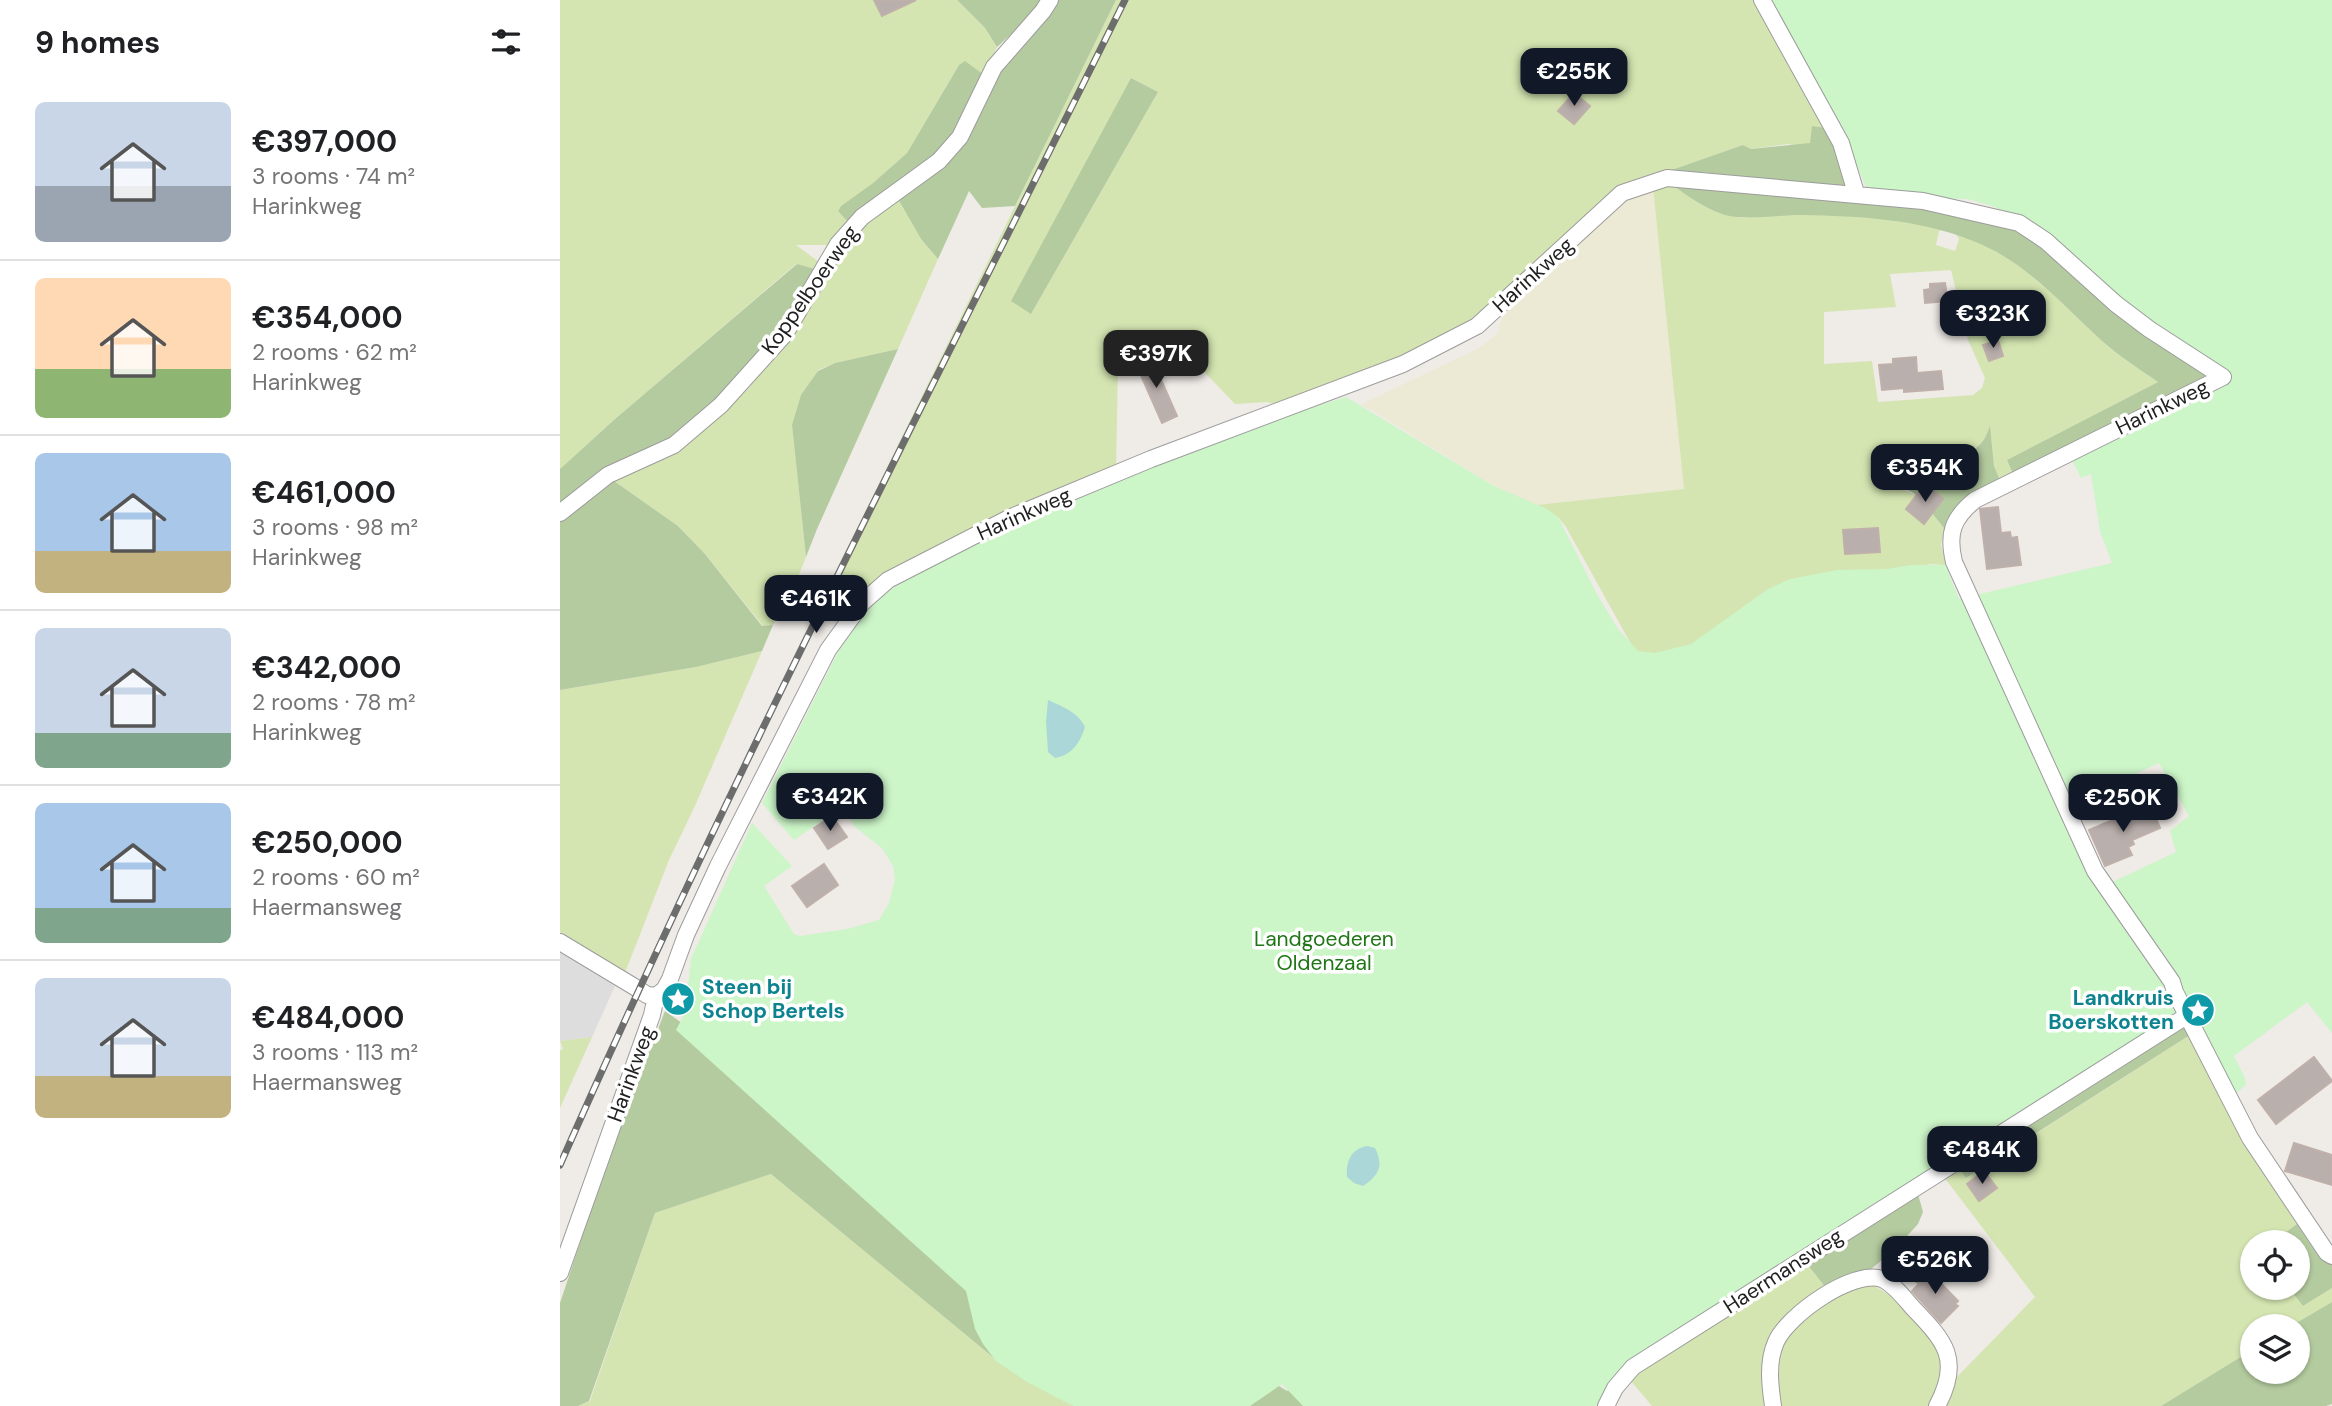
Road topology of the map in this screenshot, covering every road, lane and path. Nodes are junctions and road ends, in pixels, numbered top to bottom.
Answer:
1 (1050, 0) edge
2 (1762, 0) edge
3 (1856, 193) junction
4 (560, 513) edge
5 (560, 942) edge
6 (656, 996) junction
7 (2188, 1014) junction
8 (2332, 1256) edge
9 (560, 1273) edge
10 (1606, 1406) edge
11 (1773, 1406) edge
12 (1937, 1406) edge

1 - 4 street, Koppelboerweg
2 - 3 street
3 - 6 street, Harinkweg
3 - 7 street, Harinkweg
5 - 6 street
6 - 9 street, Harinkweg
7 - 8 street
7 - 10 street, Haermansweg
11 - 12 street

